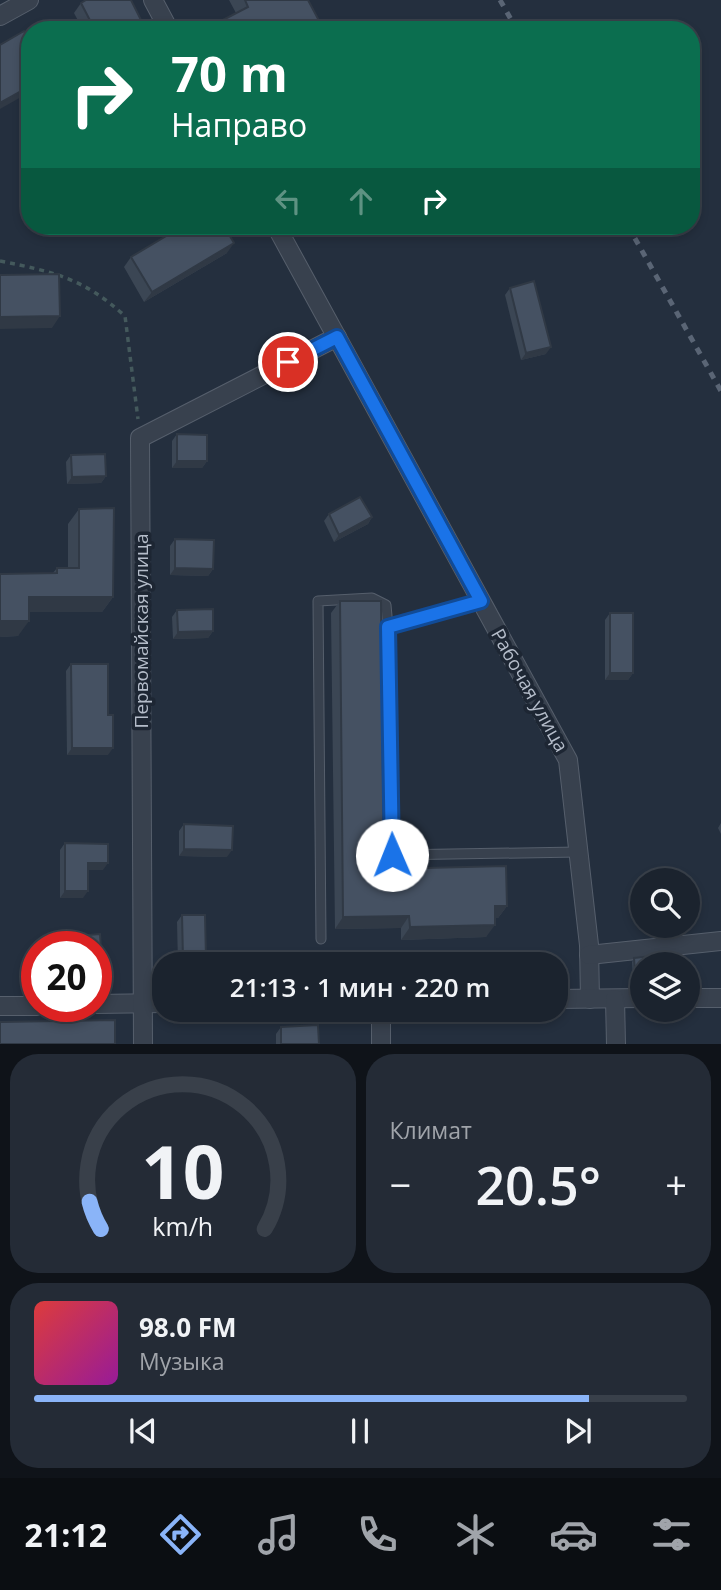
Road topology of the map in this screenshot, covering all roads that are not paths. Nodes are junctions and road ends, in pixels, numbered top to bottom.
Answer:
1 (29, 0) edge
2 (153, 0) edge
3 (0, 16) edge
4 (164, 21) edge
5 (281, 235) edge
6 (337, 337) junction
7 (481, 601) junction
8 (388, 627) junction
9 (578, 852) junction
10 (321, 939) dead end
11 (721, 941) edge
12 (589, 955) junction
13 (630, 998) edge
14 (700, 998) edge
15 (721, 998) edge
16 (568, 999) edge
17 (590, 999) junction
18 (614, 999) junction
19 (112, 1004) edge
20 (143, 1004) junction
21 (152, 1004) edge
22 (0, 1006) edge
23 (21, 1006) edge
24 (381, 1022) edge
25 (143, 1044) edge
26 (381, 1044) edge
27 (616, 1044) edge

1 - 3 street
2 - 4 street
5 - 6 street, Рабочая улица
6 - 7 street, Рабочая улица
6 - 20 street, Первомайская улица
7 - 8 lane
7 - 9 street, Рабочая улица
8 - 9 lane
8 - 10 lane
9 - 12 street, Рабочая улица
11 - 12 street
12 - 17 street, Рабочая улица
13 - 18 street
14 - 15 street
16 - 17 street
17 - 18 street
18 - 27 street
19 - 20 street
20 - 21 street
20 - 25 street, Первомайская улица
22 - 23 street
24 - 26 street

